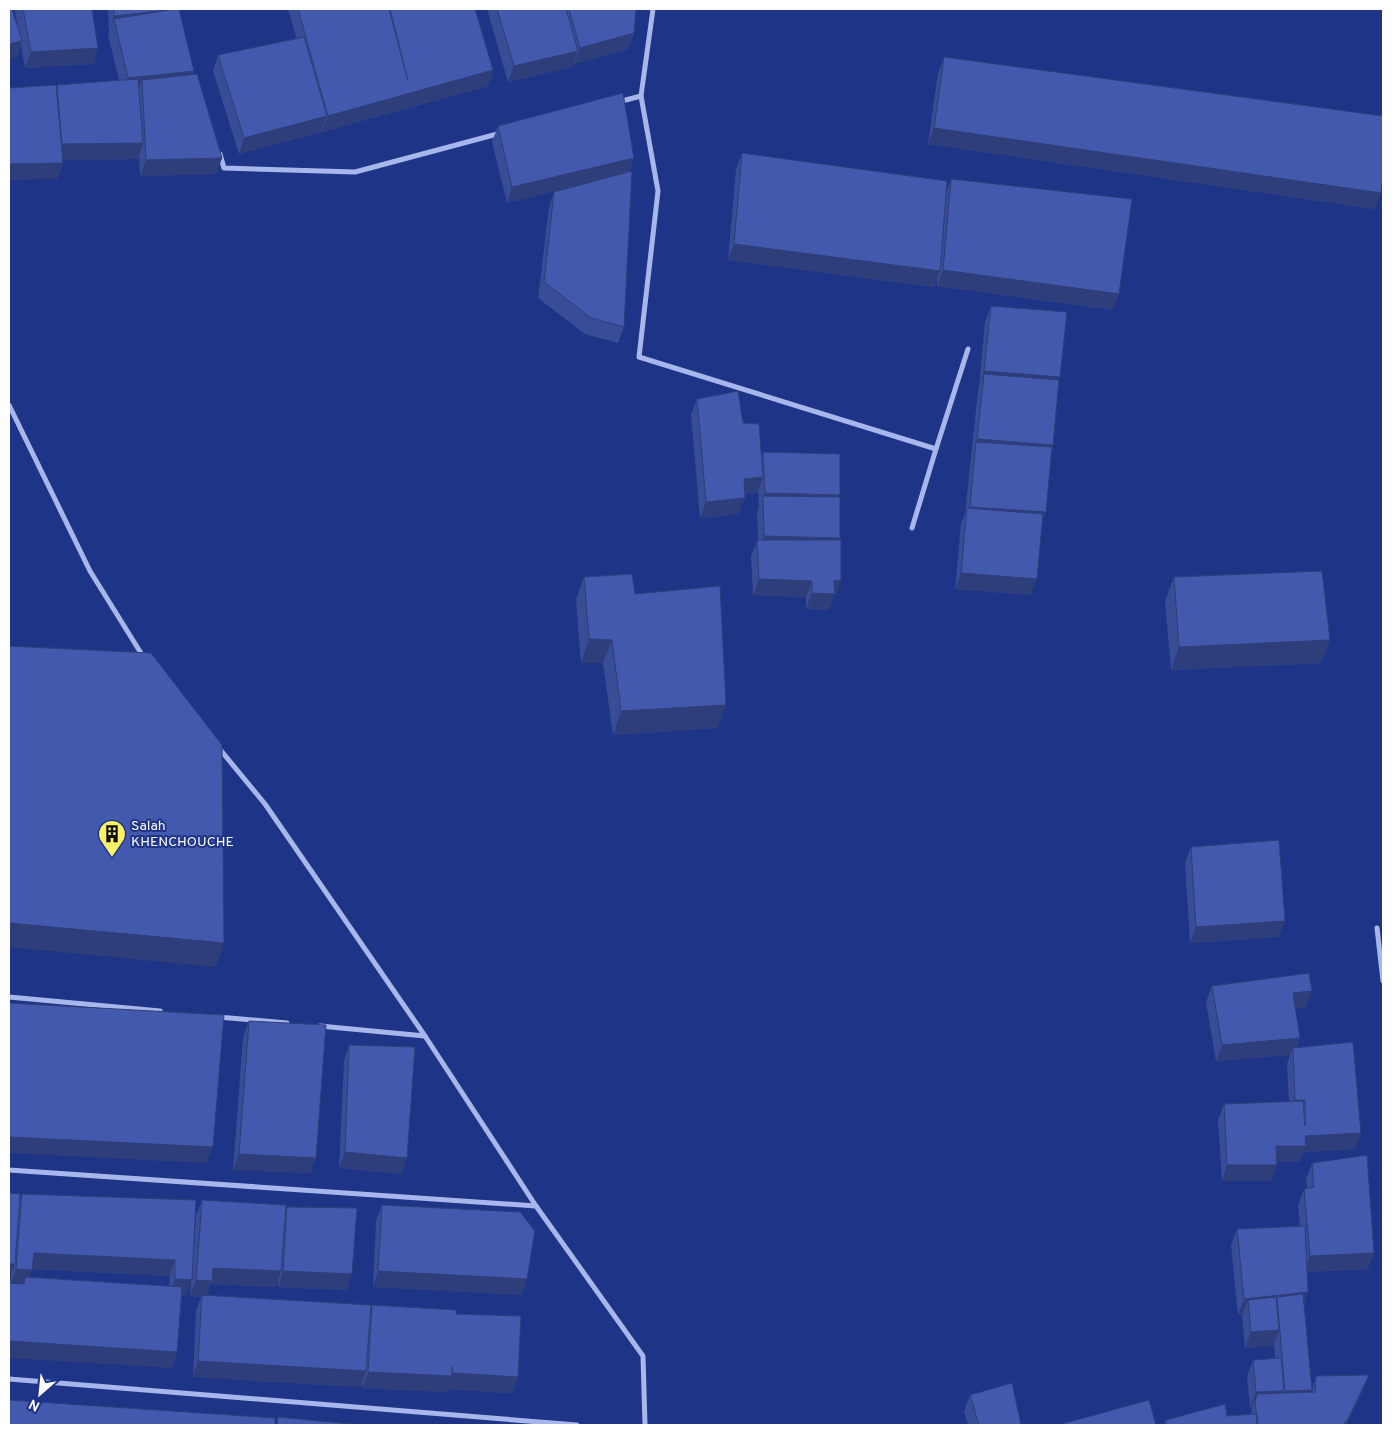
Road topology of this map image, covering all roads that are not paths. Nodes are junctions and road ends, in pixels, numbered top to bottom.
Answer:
1 (653, 9) edge
2 (641, 96) junction
3 (613, 103) edge
4 (508, 131) edge
5 (218, 149) edge
6 (968, 349) dead end
7 (9, 405) edge
8 (936, 448) junction
9 (912, 528) dead end
10 (151, 667) edge
11 (214, 743) edge
12 (1377, 928) dead end
13 (1383, 982) edge
14 (9, 997) edge
15 (167, 1012) edge
16 (207, 1016) edge
17 (296, 1024) edge
18 (316, 1026) edge
19 (424, 1036) junction
20 (9, 1170) edge
21 (536, 1206) junction
22 (9, 1379) edge
23 (577, 1425) edge
24 (645, 1425) edge

1 - 2 street
2 - 3 street
2 - 8 street
4 - 5 street
6 - 8 street
7 - 10 street
8 - 9 street
11 - 19 street
12 - 13 street
14 - 15 street
16 - 17 street
18 - 19 street
19 - 21 street
20 - 21 street
21 - 24 street
22 - 23 street

